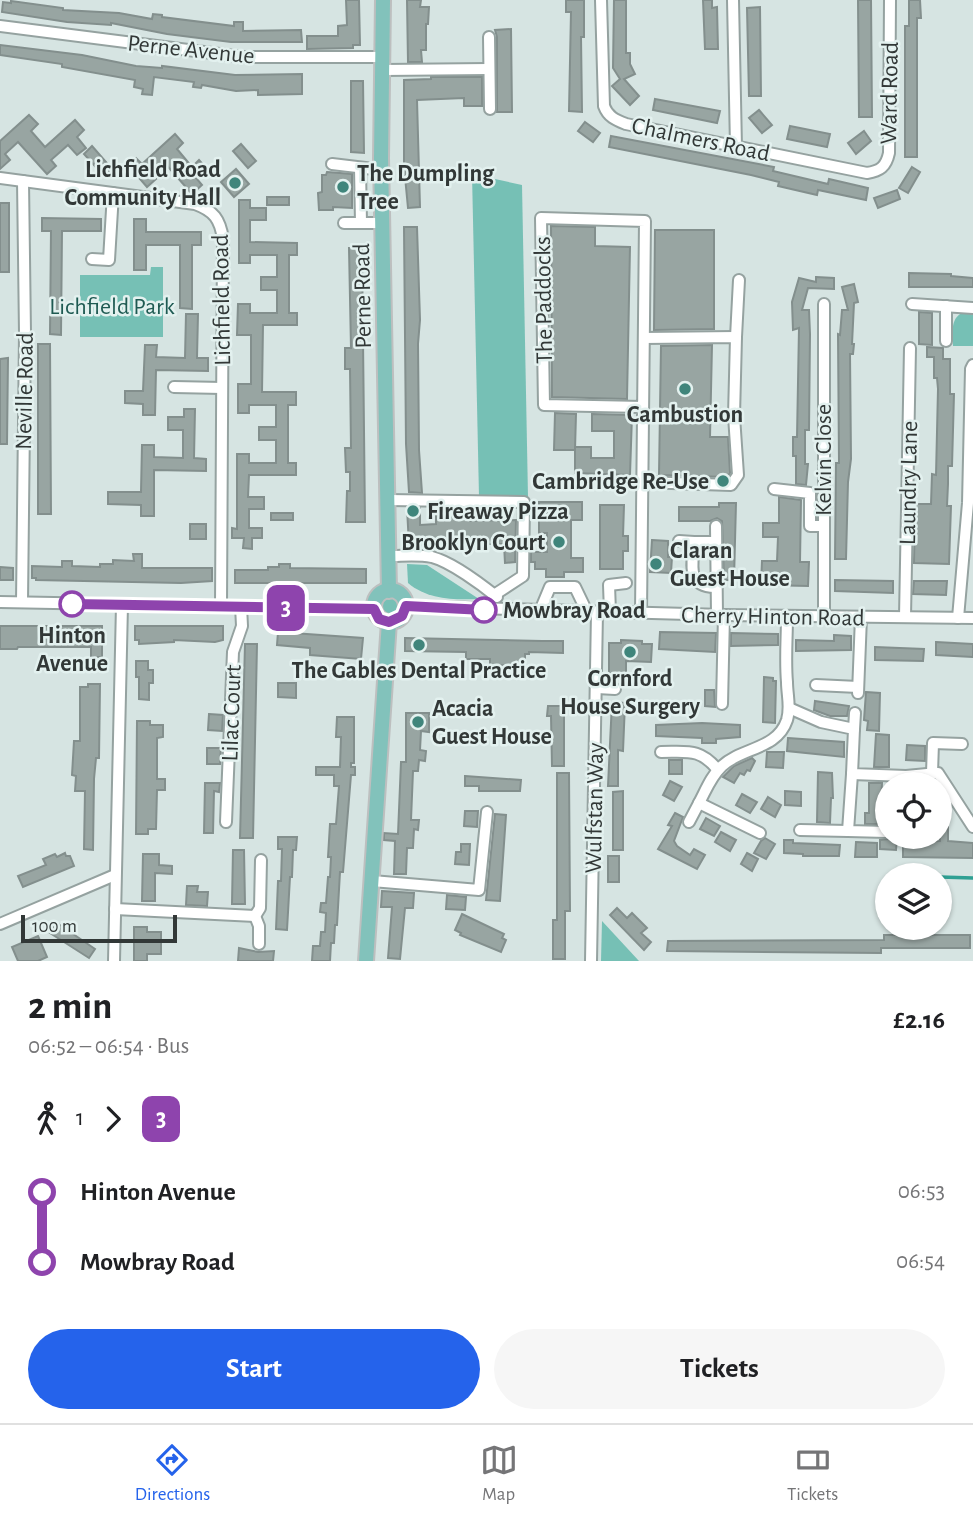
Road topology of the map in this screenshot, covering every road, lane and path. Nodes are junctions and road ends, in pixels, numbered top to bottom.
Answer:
1 (383, 0) edge
2 (601, 0) edge
3 (733, 0) edge
4 (890, 0) edge
5 (0, 26) edge
6 (489, 37) dead end
7 (383, 63) junction
8 (489, 69) junction
9 (490, 109) dead end
10 (736, 147) junction
11 (332, 164) dead end
12 (360, 167) junction
13 (382, 170) junction
14 (867, 173) joint
15 (0, 178) edge
16 (23, 181) junction
17 (113, 193) junction
18 (344, 223) dead end
19 (360, 223) junction
20 (384, 223) junction
21 (92, 260) dead end
22 (739, 279) dead end
23 (824, 304) dead end
24 (912, 304) dead end
25 (946, 306) junction
26 (973, 308) edge
27 (736, 337) junction
28 (644, 338) junction
29 (946, 341) dead end
30 (910, 348) dead end
31 (973, 365) edge
32 (174, 387) dead end
33 (222, 388) junction
34 (643, 407) junction
35 (642, 482) junction
36 (774, 489) dead end
37 (388, 499) junction
38 (971, 504) edge
39 (716, 526) dead end
40 (823, 526) junction
41 (679, 541) dead end
42 (694, 542) junction
43 (716, 542) junction
44 (388, 556) junction
45 (626, 583) dead end
46 (715, 587) junction
47 (388, 591) junction
48 (494, 595) junction
49 (0, 602) edge
50 (22, 602) junction
51 (122, 605) junction
52 (221, 606) junction
53 (241, 606) junction
54 (406, 606) junction
55 (374, 609) junction
56 (501, 610) junction
57 (540, 611) junction
58 (592, 612) junction
59 (610, 612) junction
60 (641, 613) junction
61 (720, 615) junction
62 (787, 616) junction
63 (824, 617) junction
64 (861, 617) junction
65 (905, 617) junction
66 (958, 618) junction
67 (973, 618) edge
68 (389, 622) junction
69 (816, 685) dead end
70 (597, 688) junction
71 (615, 689) dead end
72 (722, 704) dead end
73 (789, 708) junction
74 (855, 713) dead end
75 (854, 729) junction
76 (961, 744) dead end
77 (661, 752) dead end
78 (718, 770) junction
79 (932, 772) edge
80 (852, 774) junction
81 (875, 775) edge
82 (952, 795) edge
83 (699, 803) junction
84 (487, 812) dead end
85 (226, 822) dead end
86 (688, 822) dead end
87 (973, 827) edge
88 (800, 830) dead end
89 (848, 831) junction
90 (875, 832) edge
91 (760, 833) dead end
92 (261, 860) dead end
93 (115, 875) junction
94 (372, 881) junction
95 (116, 909) junction
96 (255, 916) junction
97 (0, 924) edge
98 (259, 944) dead end
99 (114, 961) edge
100 (366, 961) edge
101 (591, 961) edge

1 - 7 main road, Perne Road
2 - 10 street, Chalmers Road
3 - 10 street
4 - 14 street, Ward Road
5 - 7 street, Perne Avenue
6 - 8 street
7 - 8 street, Perne Avenue
7 - 13 main road, Perne Road
8 - 9 street
10 - 14 street, Chalmers Road
11 - 12 street
12 - 13 street
12 - 19 street
13 - 20 main road, Perne Road
15 - 16 street, Lichfield Road
16 - 17 street, Lichfield Road
16 - 50 street, Neville Road
17 - 21 street
17 - 33 street, Lichfield Road
18 - 19 street
19 - 20 street
20 - 37 main road, Perne Road
22 - 27 street
23 - 40 street, Kelvin Close
24 - 25 street
25 - 26 street
25 - 29 street
27 - 28 street
27 - 35 street
28 - 34 street, The Paddocks
28 - 34 street, The Paddocks
30 - 65 street, Laundry Lane
31 - 38 street
32 - 33 street
33 - 52 street, Lichfield Road
34 - 35 street, The Paddocks
35 - 60 street, The Paddocks
36 - 40 street
37 - 44 main road, Perne Road
37 - 48 street
38 - 66 street
39 - 43 street
40 - 63 street, Kelvin Close
41 - 42 street
42 - 43 street
42 - 46 street
43 - 46 street
44 - 47 main road, Perne Road
44 - 48 street
45 - 59 street
46 - 61 street
47 - 54 main road
47 - 55 main road
48 - 56 street
49 - 50 street
50 - 51 street
51 - 52 street
51 - 93 street
52 - 53 street
53 - 55 street
53 - 85 street, Lilac Court
54 - 56 street, Cherry Hinton Road
54 - 68 main road
55 - 68 main road
56 - 57 street, Cherry Hinton Road
57 - 58 street, Cherry Hinton Road
57 - 58 street
58 - 59 street, Cherry Hinton Road
58 - 70 street, Wulfstan Way
59 - 60 street, Cherry Hinton Road
60 - 61 street, Cherry Hinton Road
61 - 62 street, Cherry Hinton Road
61 - 72 street
62 - 63 street, Cherry Hinton Road
62 - 73 street
63 - 64 street, Cherry Hinton Road
64 - 65 street, Cherry Hinton Road
64 - 69 street
65 - 66 street, Cherry Hinton Road
66 - 67 street, Cherry Hinton Road
68 - 94 main road
70 - 71 street
70 - 101 street, Wulfstan Way
73 - 75 street
73 - 78 street
74 - 75 street
75 - 80 street
76 - 79 street
77 - 78 street
78 - 83 street
80 - 81 street
80 - 89 street
82 - 87 street
83 - 86 street
83 - 91 street
84 - 94 street
88 - 89 street
89 - 90 street
92 - 96 street
93 - 95 street
93 - 97 street
94 - 100 main road
95 - 96 street
95 - 99 street
96 - 98 street

